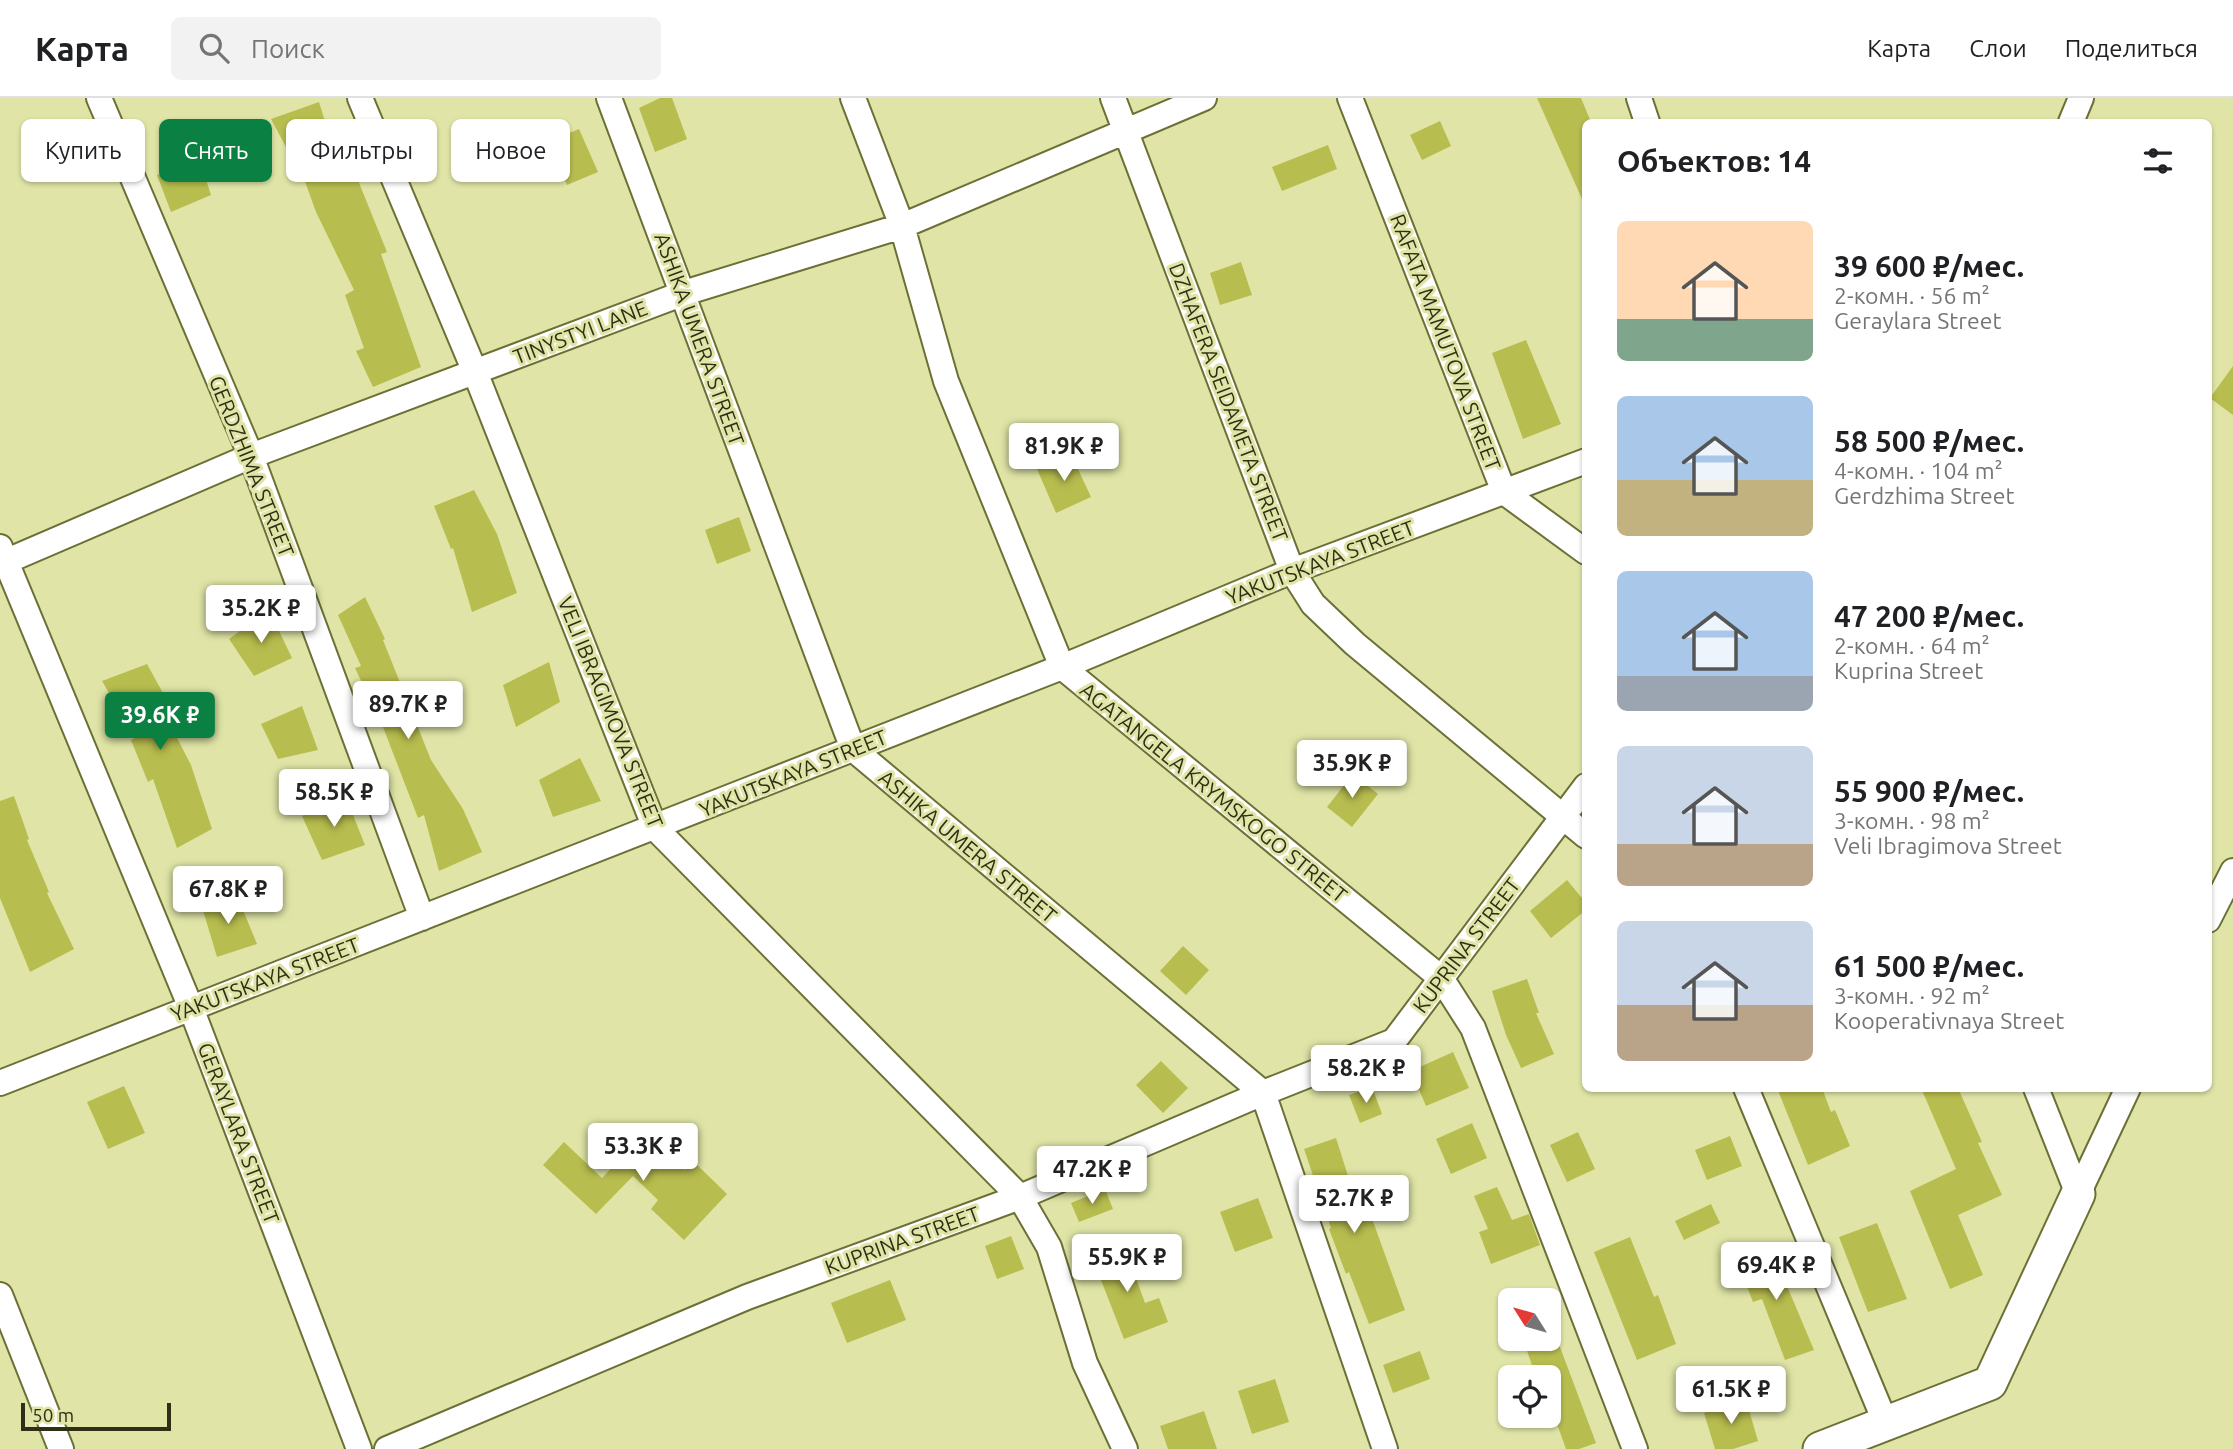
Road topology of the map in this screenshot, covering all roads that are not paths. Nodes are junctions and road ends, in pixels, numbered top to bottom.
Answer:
1 (99, 98) edge
2 (360, 98) edge
3 (609, 98) edge
4 (853, 98) edge
5 (1114, 98) edge
6 (1204, 98) edge
7 (1350, 98) edge
8 (1639, 98) edge
9 (2081, 98) edge
10 (1646, 119) edge
11 (2072, 119) edge
12 (1127, 131) junction
13 (902, 226) junction
14 (684, 293) junction
15 (475, 372) junction
16 (251, 456) junction
17 (1582, 463) edge
18 (1504, 492) junction
19 (1582, 549) edge
20 (2, 558) edge
21 (1292, 571) junction
22 (1062, 667) junction
23 (853, 749) junction
24 (1582, 791) edge
25 (1563, 816) junction
26 (655, 828) junction
27 (1582, 833) edge
28 (2233, 871) edge
29 (2212, 912) edge
30 (422, 918) junction
31 (1441, 978) junction
32 (191, 1008) junction
33 (0, 1083) edge
34 (1748, 1092) edge
35 (2038, 1092) edge
36 (2126, 1092) edge
37 (1263, 1093) junction
38 (2078, 1194) junction
39 (1020, 1197) junction
40 (0, 1295) edge
41 (1885, 1423) junction
42 (61, 1449) edge
43 (359, 1449) edge
44 (387, 1449) edge
45 (1125, 1449) edge
46 (1385, 1449) edge
47 (1635, 1449) edge
48 (1820, 1449) edge

1 - 16 street, GERDZHIMA STREET
2 - 15 street, VELI IBRAGIMOVA STREET
3 - 14 street, ASHIKA UMERA STREET
4 - 13 street, AGATANGELA KRYMSKOGO STREET
5 - 12 street, DZHAFERA SEIDAMETA STREET
6 - 12 street, TINYSTYI LANE
7 - 18 street, RAFATA MAMUTOVA STREET
8 - 10 street
9 - 11 street
12 - 13 street, TINYSTYI LANE
12 - 21 street, DZHAFERA SEIDAMETA STREET
13 - 14 street, TINYSTYI LANE
13 - 22 street, AGATANGELA KRYMSKOGO STREET
14 - 15 street, TINYSTYI LANE
14 - 23 street, ASHIKA UMERA STREET
15 - 16 street, TINYSTYI LANE
15 - 26 street, VELI IBRAGIMOVA STREET
16 - 20 street, TINYSTYI LANE
16 - 30 street, GERDZHIMA STREET
17 - 18 street, YAKUTSKAYA STREET
18 - 19 street, RAFATA MAMUTOVA STREET
18 - 21 street, YAKUTSKAYA STREET
20 - 32 street, GERAYLARA STREET
21 - 22 street, YAKUTSKAYA STREET
21 - 25 street, DZHAFERA SEIDAMETA STREET
22 - 23 street, YAKUTSKAYA STREET
22 - 31 street, AGATANGELA KRYMSKOGO STREET
23 - 26 street, YAKUTSKAYA STREET
23 - 37 street, ASHIKA UMERA STREET
24 - 25 street, KUPRINA STREET
25 - 27 street, DZHAFERA SEIDAMETA STREET
25 - 31 street, KUPRINA STREET
26 - 30 street, YAKUTSKAYA STREET
26 - 39 street, VELI IBRAGIMOVA STREET
28 - 29 street
30 - 32 street, YAKUTSKAYA STREET
31 - 37 street, KUPRINA STREET
31 - 47 street, AGATANGELA KRYMSKOGO STREET
32 - 33 street, YAKUTSKAYA STREET
32 - 43 street, GERAYLARA STREET
34 - 41 street
35 - 38 street
36 - 38 street
37 - 39 street, KUPRINA STREET
37 - 46 street
38 - 41 street
39 - 44 street, KUPRINA STREET
39 - 45 street, VELI IBRAGIMOVA STREET
40 - 42 street
41 - 48 street

